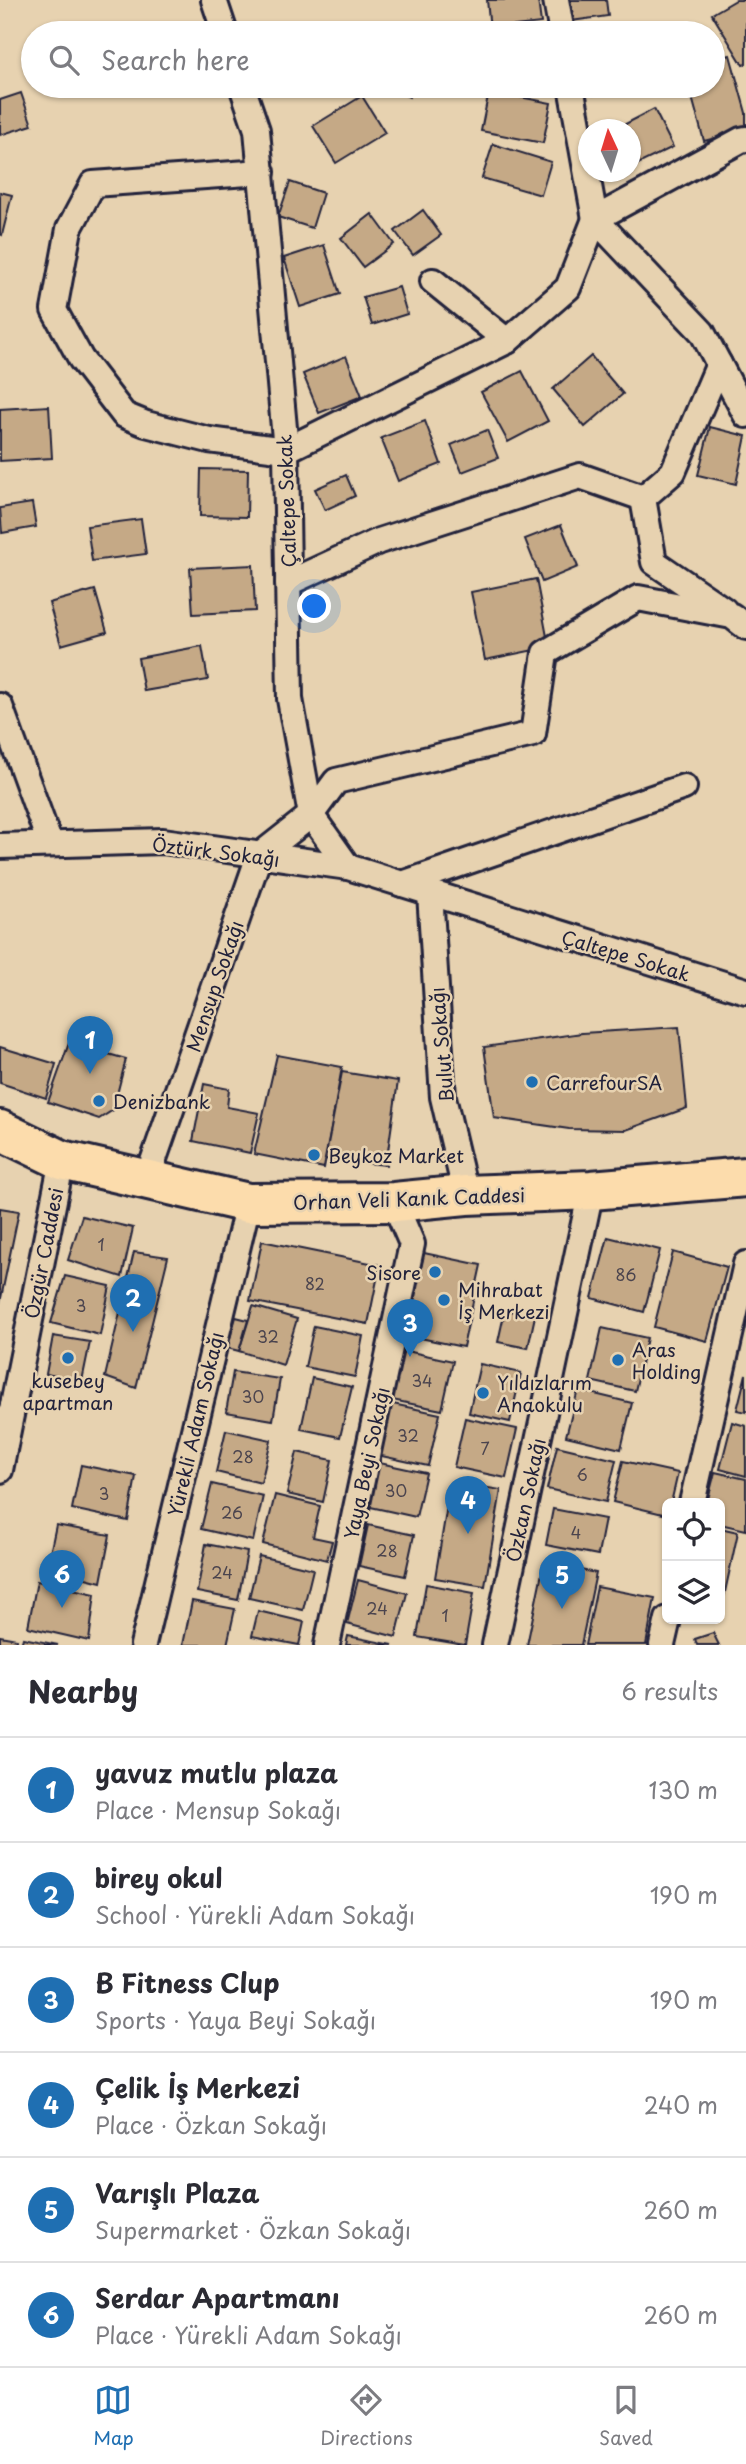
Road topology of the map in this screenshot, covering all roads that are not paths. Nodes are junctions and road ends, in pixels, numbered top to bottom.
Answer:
1 (214, 0) edge
2 (556, 0) edge
3 (221, 21) edge
4 (560, 21) edge
5 (247, 98) edge
6 (573, 98) edge
7 (746, 139) edge
8 (262, 172) junction
9 (595, 219) junction
10 (433, 281) dead end
11 (507, 341) junction
12 (719, 364) junction
13 (746, 415) edge
14 (286, 450) junction
15 (643, 498) junction
16 (288, 583) junction
17 (739, 621) edge
18 (0, 706) edge
19 (684, 787) dead end
20 (311, 815) junction
21 (50, 844) junction
22 (0, 846) edge
23 (259, 856) junction
24 (348, 867) junction
25 (402, 884) junction
26 (430, 893) junction
27 (746, 992) edge
28 (0, 1130) edge
29 (62, 1160) junction
30 (746, 1177) edge
31 (147, 1179) junction
32 (591, 1190) junction
33 (466, 1195) junction
34 (394, 1202) junction
35 (248, 1203) junction
36 (746, 1264) edge
37 (0, 1470) edge
38 (693, 1498) edge
39 (667, 1624) edge
40 (144, 1645) edge
41 (327, 1645) edge
42 (495, 1645) edge
43 (662, 1645) edge

1 - 3 street
2 - 4 street
5 - 8 street, Çaltepe Sokak
6 - 9 street
7 - 9 street
8 - 14 street, Çaltepe Sokak
8 - 14 street
9 - 11 street
9 - 12 street
10 - 11 street
11 - 14 street
12 - 13 street
12 - 15 street
14 - 16 street, Çaltepe Sokak
15 - 16 street
15 - 17 street
16 - 20 street, Çaltepe Sokak
17 - 20 street
18 - 21 street
19 - 25 street
20 - 23 street
20 - 24 street, Çaltepe Sokak
21 - 22 street, Öztürk Sokağı
21 - 23 street, Öztürk Sokağı
23 - 24 street, Öztürk Sokağı
23 - 31 street, Mensup Sokağı
24 - 25 street, Çaltepe Sokak
25 - 26 street, Çaltepe Sokak
26 - 27 street, Çaltepe Sokak
26 - 33 street, Bulut Sokağı
28 - 29 main road, Orhan Veli Kanık Caddesi
29 - 31 main road, Orhan Veli Kanık Caddesi
29 - 37 street, Özgür Caddesi
30 - 32 main road, Orhan Veli Kanık Caddesi
31 - 35 main road, Orhan Veli Kanık Caddesi
32 - 33 main road, Orhan Veli Kanık Caddesi
32 - 42 street, Özkan Sokağı
33 - 34 main road, Orhan Veli Kanık Caddesi
34 - 35 main road, Orhan Veli Kanık Caddesi
34 - 41 street, Yaya Beyi Sokağı
35 - 40 street, Yürekli Adam Sokağı
36 - 38 street
39 - 43 street

